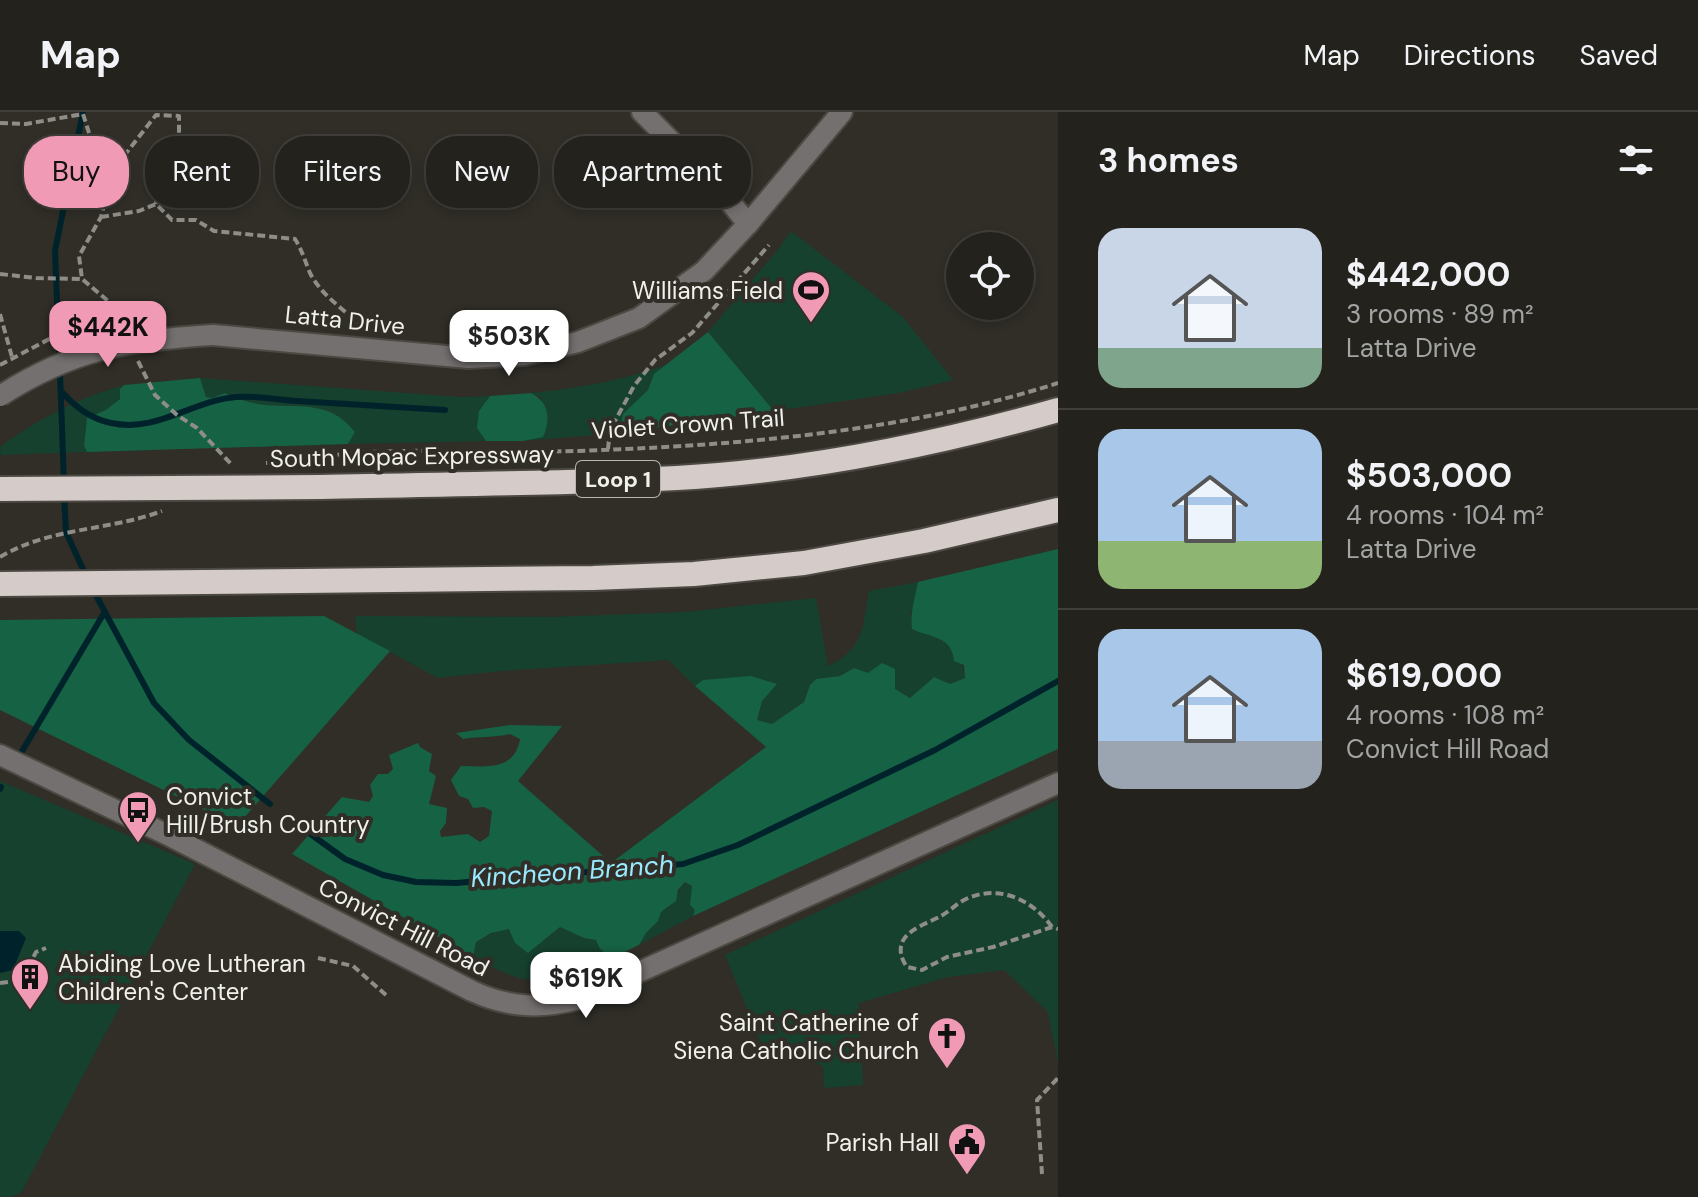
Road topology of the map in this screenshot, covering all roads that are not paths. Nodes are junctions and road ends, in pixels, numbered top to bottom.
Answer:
1 (642, 112) edge
2 (842, 112) edge
3 (748, 224) junction
4 (0, 396) edge
5 (1058, 410) edge
6 (0, 489) edge
7 (1058, 510) edge
8 (0, 584) edge
9 (0, 755) edge
10 (1058, 783) edge

1 - 3 street
2 - 3 street, Latta Drive
3 - 4 street, Latta Drive, bridge
5 - 6 highway, South Mopac Expressway / Loop 1, bridge
7 - 8 highway
9 - 10 street, Convict Hill Road

